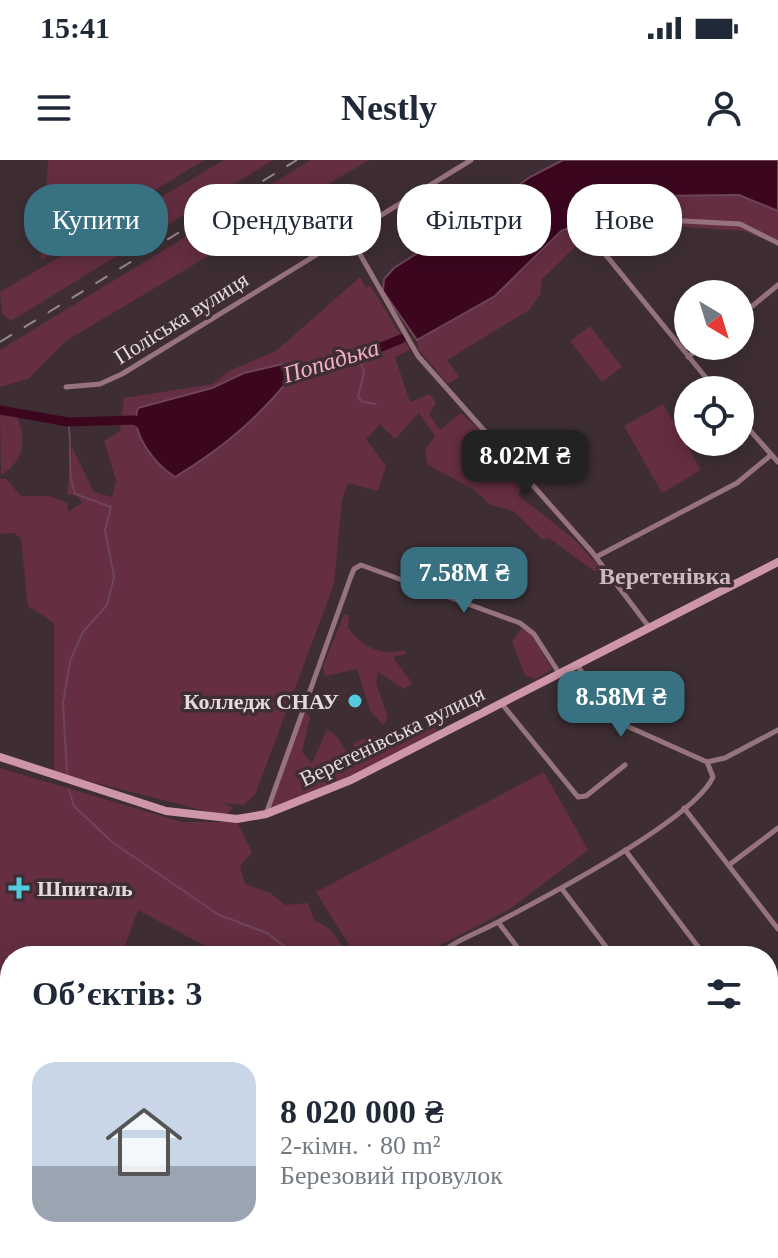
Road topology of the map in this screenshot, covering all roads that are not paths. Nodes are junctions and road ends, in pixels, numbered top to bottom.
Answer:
1 (471, 160) edge
2 (381, 215) edge
3 (778, 243) edge
4 (315, 256) edge
5 (361, 256) edge
6 (778, 285) edge
7 (754, 305) edge
8 (674, 340) edge
9 (691, 360) edge
10 (704, 376) edge
11 (66, 387) dead end
12 (754, 435) edge
13 (771, 455) junction
14 (778, 462) edge
15 (596, 557) junction
16 (778, 562) edge
17 (649, 627) junction
18 (577, 665) junction
19 (559, 673) junction
20 (502, 704) junction
21 (778, 730) edge
22 (0, 757) edge
23 (707, 762) junction
24 (625, 765) dead end
25 (684, 808) junction
26 (266, 814) junction
27 (778, 828) edge
28 (625, 850) junction
29 (729, 865) junction
30 (562, 889) junction
31 (775, 920) edge
32 (498, 922) junction
33 (778, 929) edge
34 (455, 946) edge
35 (516, 946) edge
36 (605, 946) edge
37 (697, 946) edge

1 - 2 street, Поліська вулиця
3 - 8 street
4 - 11 street, Поліська вулиця
5 - 15 street
6 - 7 street
9 - 10 street
12 - 13 street
13 - 14 street
13 - 15 street
15 - 17 street
16 - 17 street, Веретенівська вулиця
17 - 18 street, Веретенівська вулиця
18 - 19 street, Веретенівська вулиця
18 - 23 street
19 - 20 street, Веретенівська вулиця
19 - 26 street
20 - 24 street
20 - 26 street, Веретенівська вулиця
21 - 23 street
22 - 26 street, Веретенівська вулиця
23 - 25 street
25 - 28 street
25 - 29 street
27 - 29 street
28 - 30 street
28 - 37 street
29 - 31 street
30 - 32 street
30 - 36 street
31 - 33 street
32 - 34 street
32 - 35 street

